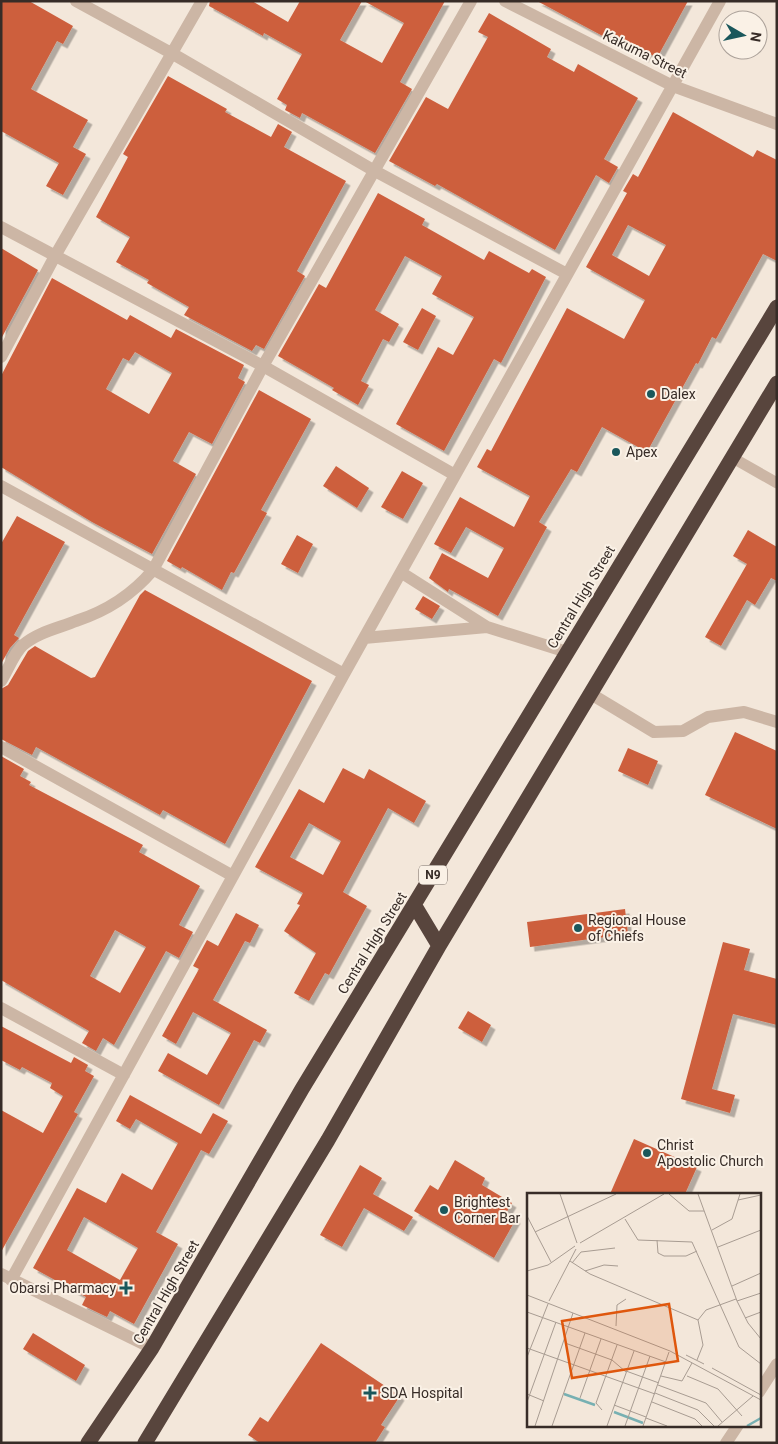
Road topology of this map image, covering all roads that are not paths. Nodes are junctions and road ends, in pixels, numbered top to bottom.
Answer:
1 (76, 1) edge
2 (202, 1) edge
3 (471, 1) edge
4 (505, 1) edge
5 (720, 1) edge
6 (173, 54) junction
7 (673, 86) junction
8 (777, 124) edge
9 (373, 170) junction
10 (1, 227) edge
11 (55, 256) junction
12 (568, 274) junction
13 (777, 307) edge
14 (1, 357) edge
15 (263, 366) junction
16 (777, 383) edge
17 (733, 458) junction
18 (455, 475) junction
19 (777, 483) edge
20 (1, 486) edge
21 (153, 570) junction
22 (402, 573) junction
23 (487, 627) junction
24 (364, 638) junction
25 (567, 652) junction
26 (344, 674) junction
27 (1, 682) edge
28 (591, 694) junction
29 (777, 722) edge
30 (1, 747) edge
31 (233, 876) junction
32 (415, 906) junction
33 (439, 946) junction
34 (1, 1008) edge
35 (124, 1075) junction
36 (6, 1277) edge
37 (152, 1348) junction
38 (777, 1364) edge
39 (760, 1390) edge
40 (737, 1426) edge
41 (88, 1443) edge
42 (145, 1443) edge
43 (726, 1443) edge

1 - 6 street
2 - 6 street
3 - 9 street
4 - 7 street, Kakuma Street
5 - 7 street
6 - 9 street
6 - 11 street
7 - 8 street, Kakuma Street
7 - 12 street
9 - 12 street
9 - 15 street
10 - 11 street
11 - 14 street
11 - 15 street
12 - 18 street
13 - 25 highway, Central High Street / N9
15 - 18 street
15 - 21 street
16 - 17 highway
17 - 19 lane
17 - 28 highway
18 - 22 street
20 - 21 street
21 - 26 street
21 - 27 street
22 - 23 street
22 - 24 street
23 - 24 street
23 - 25 street
24 - 26 street
25 - 32 highway, Central High Street / N9
26 - 31 street
28 - 29 street
28 - 33 highway
30 - 31 street
31 - 35 street
32 - 33 highway
32 - 37 highway, Central High Street / N9
33 - 42 highway
34 - 35 street
35 - 36 street
36 - 37 street
37 - 41 highway, Central High Street / N9
38 - 39 street
40 - 43 street

